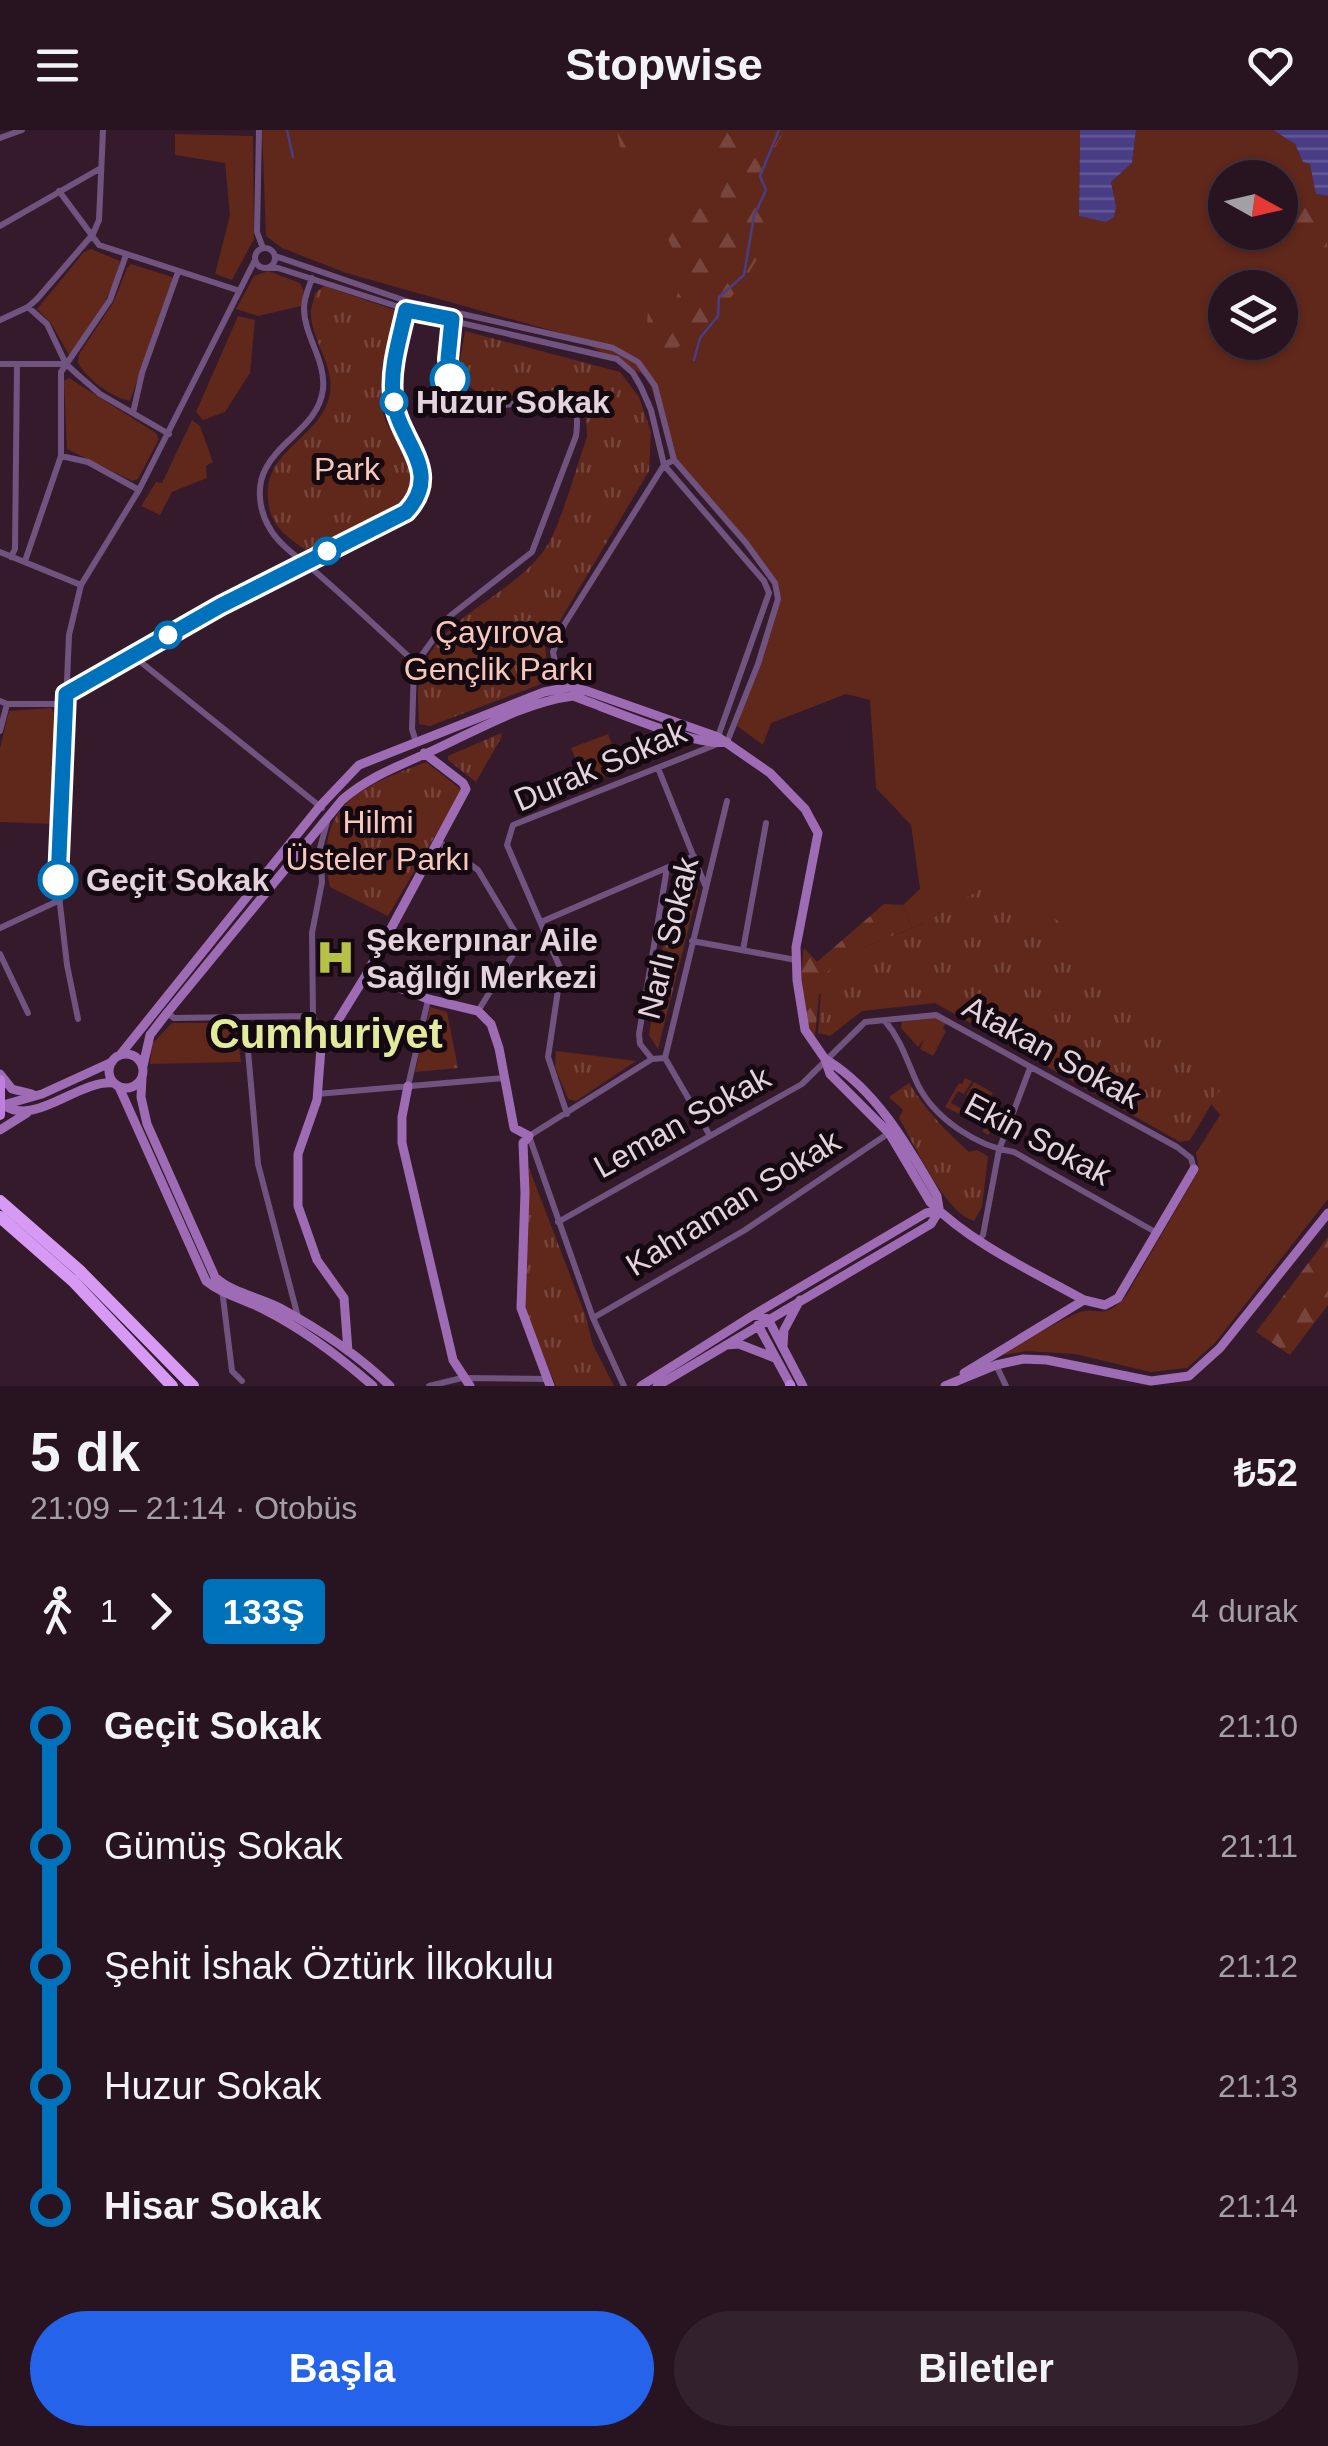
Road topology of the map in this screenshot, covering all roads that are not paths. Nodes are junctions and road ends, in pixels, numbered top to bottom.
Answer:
1 (22, 130) edge
2 (103, 130) edge
3 (258, 130) edge
4 (0, 138) edge
5 (102, 168) junction
6 (59, 191) junction
7 (0, 226) edge
8 (93, 234) junction
9 (264, 248) junction
10 (126, 255) junction
11 (275, 256) junction
12 (255, 260) junction
13 (269, 268) junction
14 (178, 272) junction
15 (312, 278) junction
16 (238, 290) junction
17 (407, 306) junction
18 (28, 307) junction
19 (452, 315) junction
20 (0, 320) edge
21 (0, 364) edge
22 (17, 364) junction
23 (66, 364) junction
24 (132, 414) junction
25 (169, 434) junction
26 (60, 456) junction
27 (674, 460) junction
28 (664, 464) junction
29 (139, 490) junction
30 (0, 552) edge
31 (11, 557) junction
32 (25, 561) junction
33 (305, 562) junction
34 (81, 585) junction
35 (132, 655) junction
36 (414, 666) junction
37 (562, 693) junction
38 (66, 694) junction
39 (4, 703) edge
40 (0, 731) edge
41 (720, 741) junction
42 (416, 742) junction
43 (425, 755) junction
44 (658, 768) junction
45 (727, 802) dead end
46 (320, 806) junction
47 (329, 816) junction
48 (766, 823) dead end
49 (439, 842) junction
50 (694, 856) junction
51 (667, 868) junction
52 (706, 886) junction
53 (60, 900) junction
54 (540, 922) junction
55 (0, 928) edge
56 (692, 941) junction
57 (742, 950) junction
58 (0, 954) edge
59 (796, 960) junction
60 (366, 975) junction
61 (428, 1000) junction
62 (157, 1006) junction
63 (478, 1011) junction
64 (28, 1013) dead end
65 (167, 1013) junction
66 (313, 1016) junction
67 (245, 1017) junction
68 (78, 1020) dead end
69 (884, 1020) junction
70 (328, 1036) junction
71 (664, 1058) junction
72 (116, 1059) junction
73 (652, 1059) junction
74 (825, 1059) junction
75 (1030, 1068) junction
76 (142, 1072) junction
77 (0, 1077) edge
78 (504, 1078) junction
79 (116, 1085) junction
80 (408, 1086) junction
81 (49, 1090) junction
82 (317, 1094) junction
83 (0, 1107) edge
84 (42, 1107) junction
85 (568, 1114) junction
86 (0, 1130) edge
87 (892, 1130) junction
88 (709, 1134) junction
89 (528, 1136) junction
90 (999, 1150) junction
91 (1194, 1169) joint
92 (0, 1201) edge
93 (939, 1211) junction
94 (1328, 1213) edge
95 (0, 1217) edge
96 (558, 1222) junction
97 (1157, 1233) junction
98 (980, 1240) junction
99 (222, 1288) junction
100 (800, 1300) junction
101 (1084, 1300) junction
102 (298, 1318) junction
103 (594, 1318) junction
104 (768, 1319) junction
105 (756, 1320) junction
106 (723, 1345) junction
107 (783, 1348) junction
108 (346, 1356) junction
109 (776, 1358) junction
110 (996, 1364) junction
111 (242, 1380) dead end
112 (466, 1382) edge
113 (548, 1382) edge
114 (172, 1386) edge
115 (192, 1386) edge
116 (373, 1386) edge
117 (390, 1386) edge
118 (429, 1386) edge
119 (624, 1386) edge
120 (641, 1386) edge
121 (657, 1386) edge
122 (790, 1386) edge
123 (803, 1386) edge
124 (944, 1386) edge
125 (1006, 1386) edge

1 - 4 street
2 - 5 street
3 - 9 street
5 - 6 street
5 - 8 street
6 - 7 street
6 - 8 street
8 - 10 street
8 - 18 street
9 - 11 street
9 - 12 street
10 - 14 street
10 - 23 street
11 - 13 street
11 - 17 street
12 - 13 street
12 - 16 street
13 - 15 street
14 - 16 street
14 - 24 street
15 - 17 street
15 - 33 street
16 - 25 street
17 - 19 street
17 - 33 street
18 - 20 street
18 - 23 street
19 - 27 street
19 - 28 street
19 - 36 street
21 - 22 street
22 - 23 street
22 - 31 street
23 - 24 street
23 - 26 street
24 - 25 street
25 - 29 street
26 - 29 street
26 - 32 street
27 - 28 street
27 - 41 street
28 - 37 street
28 - 41 street
29 - 34 street
30 - 31 street
31 - 32 street
32 - 34 street
33 - 35 street
33 - 36 street
34 - 38 street
35 - 38 street
35 - 46 street
36 - 42 street
37 - 41 street
37 - 42 street
37 - 43 street
38 - 39 street
38 - 53 street
39 - 40 street
41 - 44 street, Durak Sokak
41 - 59 street
42 - 43 street
42 - 46 street
43 - 47 street
43 - 49 street
44 - 50 street
44 - 54 street, Durak Sokak
45 - 52 street, Narlı Sokak
46 - 47 street
46 - 62 street
47 - 65 street
47 - 66 street
48 - 57 street
49 - 60 street
49 - 63 street
50 - 51 street
50 - 52 street
51 - 54 street
51 - 73 street
52 - 56 street, Narlı Sokak
53 - 55 street
53 - 68 street
54 - 85 street
56 - 57 street
56 - 71 street, Narlı Sokak
57 - 59 street
58 - 64 street
59 - 74 street
60 - 61 street
60 - 70 street
61 - 63 street
61 - 80 street
62 - 65 street
62 - 72 street
63 - 78 street
65 - 67 street
65 - 76 street
66 - 67 street
66 - 70 street
67 - 102 street
69 - 74 street, Atakan Sokak
69 - 75 street, Atakan Sokak
69 - 90 street, Ekin Sokak
70 - 82 street
71 - 73 street
71 - 88 street, Narlı Sokak
72 - 76 street
72 - 79 street
72 - 81 street
73 - 85 street
74 - 87 street
74 - 88 street, Leman Sokak
75 - 90 street
75 - 91 street, Atakan Sokak
76 - 79 street
76 - 99 street
77 - 81 street
77 - 83 main road
78 - 80 street
78 - 89 street
79 - 84 street
79 - 99 street
80 - 82 street
80 - 112 street
81 - 83 street
82 - 108 street
83 - 84 street
84 - 86 street
85 - 89 street
87 - 93 street
87 - 103 street, Kahraman Sokak
88 - 96 street, Leman Sokak
89 - 96 street
89 - 113 street
90 - 97 street, Ekin Sokak
90 - 98 street
91 - 97 street
92 - 115 highway
93 - 98 street
93 - 100 street
93 - 105 street
94 - 110 street
95 - 114 highway
96 - 103 street
97 - 101 street
98 - 101 street
99 - 102 street
99 - 108 street
99 - 111 street
100 - 104 street
100 - 107 street
101 - 124 street
102 - 108 street
103 - 119 street
104 - 105 street
104 - 107 street
105 - 106 street
105 - 109 street
105 - 120 street
106 - 109 street
106 - 121 street
107 - 123 street
108 - 116 street
108 - 117 street
109 - 122 street
110 - 124 street
110 - 125 street
112 - 113 street
112 - 118 street

